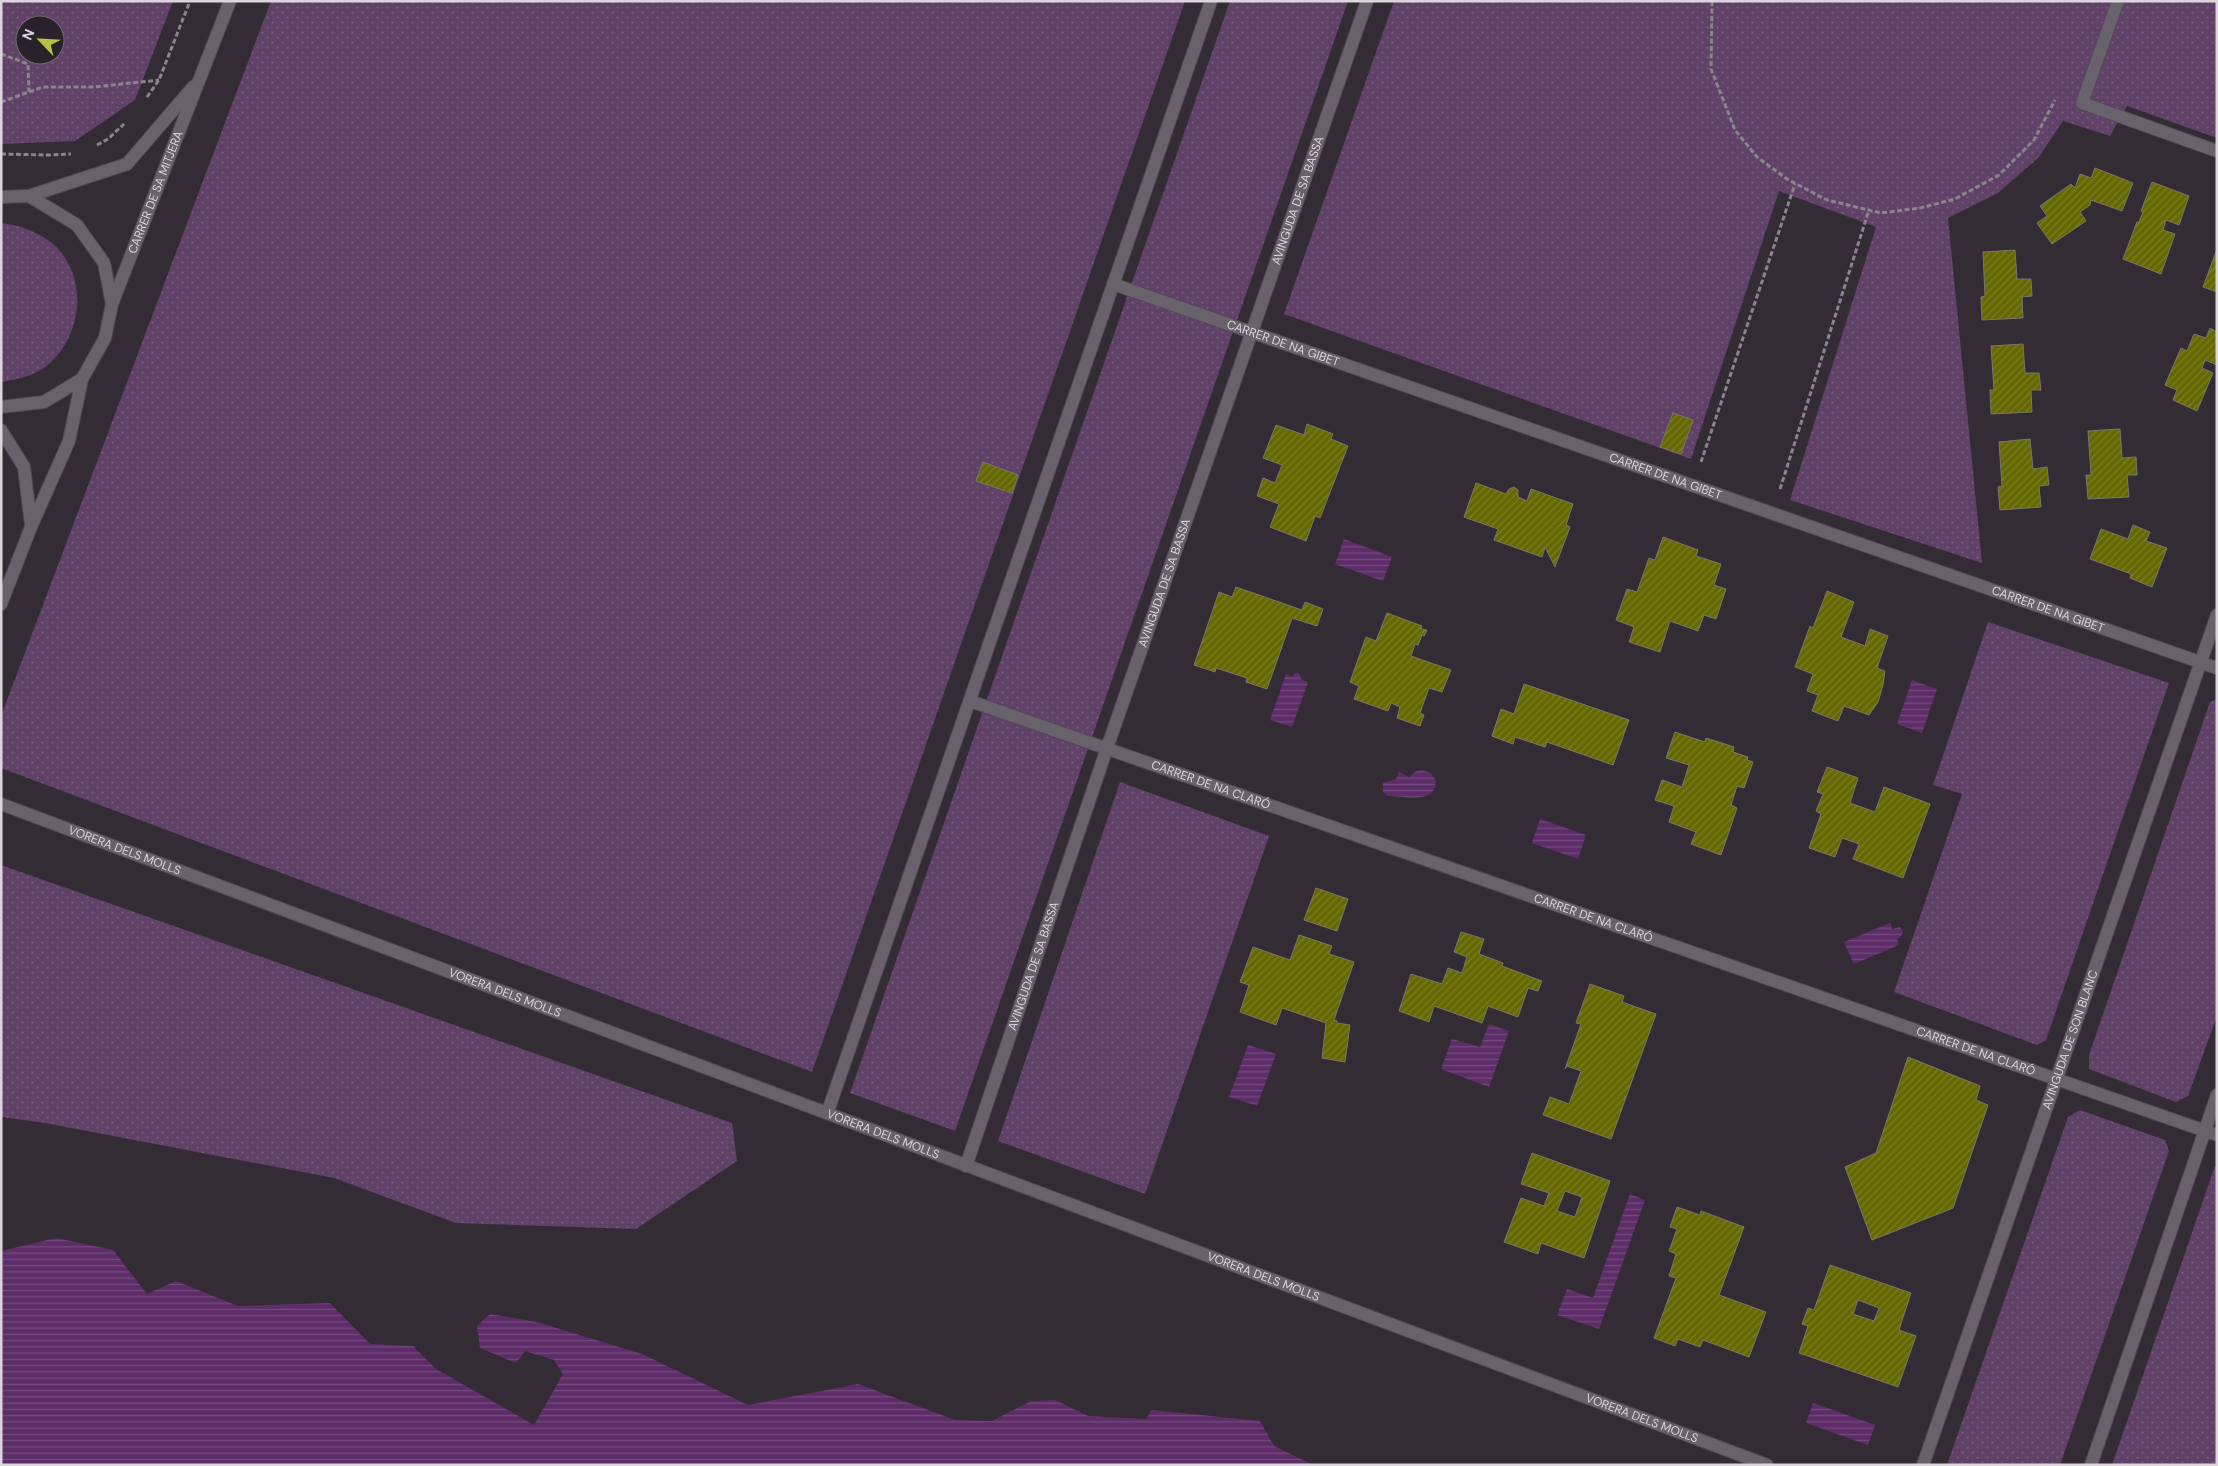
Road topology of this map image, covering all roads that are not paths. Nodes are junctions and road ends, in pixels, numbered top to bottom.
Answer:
1 (230, 1) edge
2 (1211, 1) edge
3 (1367, 1) edge
4 (2118, 1) edge
5 (199, 80) junction
6 (2217, 151) edge
7 (29, 196) junction
8 (1, 197) edge
9 (1113, 284) junction
10 (112, 304) junction
11 (1252, 333) junction
12 (82, 379) junction
13 (1, 407) edge
14 (1, 430) edge
15 (31, 526) junction
16 (1, 604) edge
17 (2217, 615) edge
18 (2200, 662) junction
19 (2217, 668) edge
20 (970, 701) junction
21 (1107, 748) junction
22 (1, 804) edge
23 (2057, 1079) junction
24 (2217, 1095) edge
25 (828, 1111) junction
26 (2211, 1133) edge
27 (966, 1166) junction
28 (1767, 1465) edge
29 (1923, 1465) edge
30 (2091, 1465) edge

1 - 5 street, CARRER DE SA MITJERA
2 - 9 street
3 - 11 street, AVINGUDA DE SA BASSA
4 - 6 street
5 - 7 street, CARRER DE SA MITJERA
5 - 10 street, CARRER DE SA MITJERA
7 - 8 street, CARRER DE SA MITJERA
7 - 10 street
9 - 11 street, CARRER DE NA GIBET
9 - 20 street
10 - 12 street, CARRER DE SA MITJERA
11 - 18 street, CARRER DE NA GIBET
11 - 21 street, AVINGUDA DE SA BASSA
12 - 13 street
12 - 15 street
14 - 15 street
15 - 16 street
17 - 18 street, AVINGUDA DE SON BLANC
18 - 19 street, CARRER DE NA GIBET
18 - 23 street, AVINGUDA DE SON BLANC
20 - 21 street, CARRER DE NA CLARÓ
20 - 25 street
21 - 23 street, CARRER DE NA CLARÓ
21 - 27 street, AVINGUDA DE SA BASSA
22 - 25 street, VORERA DELS MOLLS
23 - 26 street, CARRER DE NA CLARÓ
23 - 29 street, AVINGUDA DE SON BLANC
24 - 26 street
25 - 27 street, VORERA DELS MOLLS
26 - 30 street
27 - 28 street, VORERA DELS MOLLS

